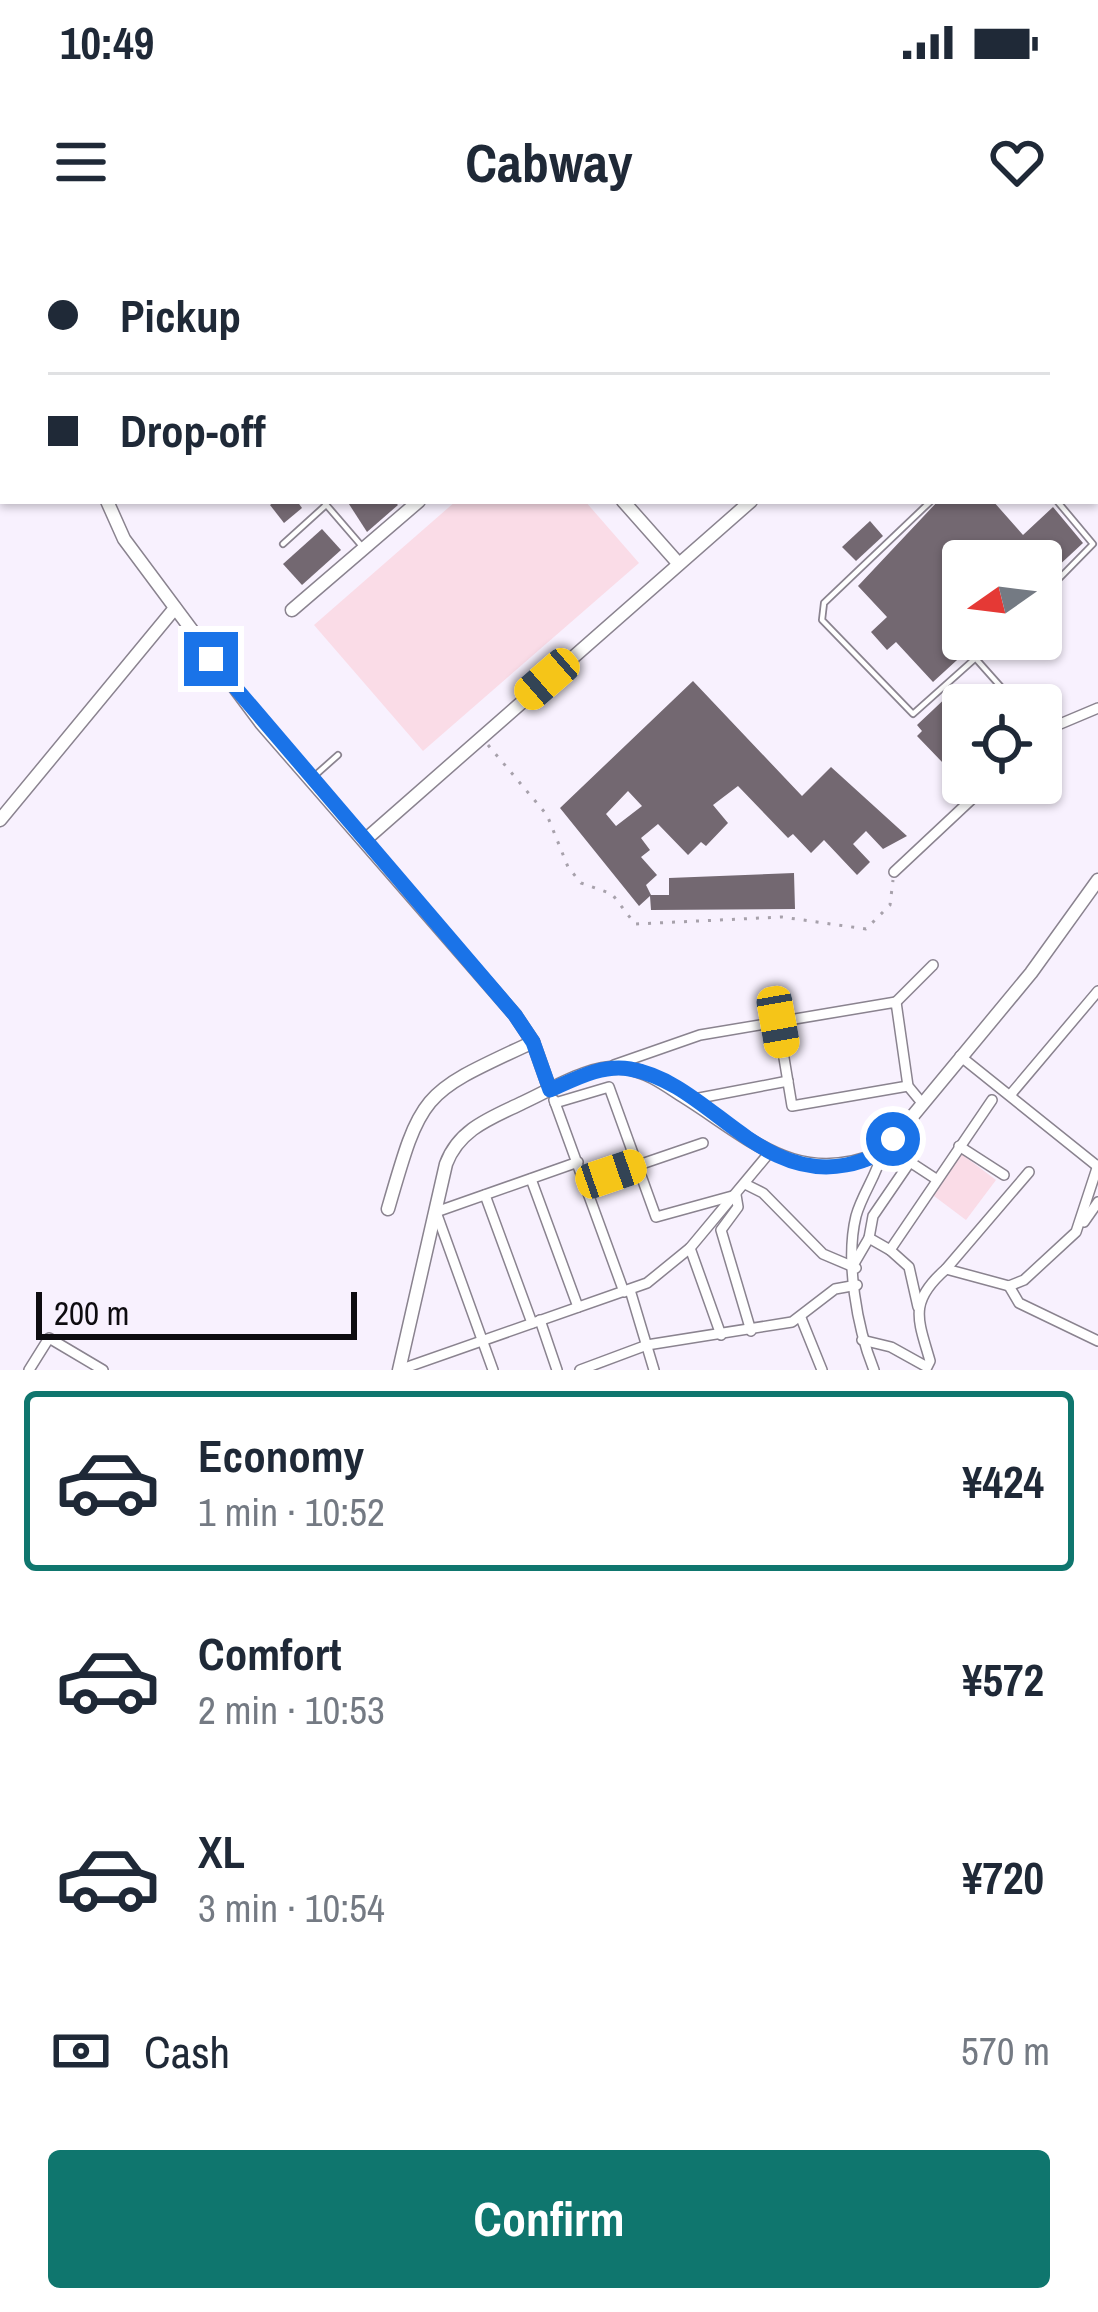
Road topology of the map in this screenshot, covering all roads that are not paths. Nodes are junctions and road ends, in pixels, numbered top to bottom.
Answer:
1 (108, 504) edge
2 (323, 504) edge
3 (325, 504) edge
4 (415, 504) edge
5 (626, 504) edge
6 (747, 504) edge
7 (928, 504) edge
8 (1060, 504) edge
9 (283, 544) dead end
10 (364, 548) junction
11 (678, 563) junction
12 (1062, 576) edge
13 (176, 608) junction
14 (292, 610) dead end
15 (975, 660) edge
16 (977, 660) edge
17 (998, 684) edge
18 (1098, 708) edge
19 (1062, 723) edge
20 (338, 755) dead end
21 (311, 779) junction
22 (967, 804) edge
23 (0, 820) edge
24 (365, 840) junction
25 (894, 872) road end
26 (1098, 880) edge
27 (933, 965) dead end
28 (1098, 991) edge
29 (896, 1002) junction
30 (778, 1022) junction
31 (533, 1042) junction
32 (960, 1056) junction
33 (609, 1068) junction
34 (788, 1081) junction
35 (908, 1086) junction
36 (1010, 1094) junction
37 (553, 1096) junction
38 (689, 1100) junction
39 (992, 1100) dead end
40 (922, 1103) junction
41 (703, 1143) dead end
42 (959, 1146) junction
43 (770, 1152) junction
44 (882, 1153) junction
45 (578, 1162) junction
46 (637, 1165) junction
47 (1098, 1165) edge
48 (1029, 1172) dead end
49 (1004, 1175) dead end
50 (530, 1179) junction
51 (935, 1179) junction
52 (586, 1183) junction
53 (745, 1184) junction
54 (484, 1195) junction
55 (736, 1195) junction
56 (1098, 1202) edge
57 (388, 1209) dead end
58 (436, 1212) junction
59 (1076, 1232) junction
60 (869, 1238) junction
61 (690, 1248) junction
62 (890, 1250) junction
63 (855, 1265) junction
64 (946, 1269) junction
65 (856, 1285) junction
66 (1009, 1286) junction
67 (627, 1291) junction
68 (578, 1307) junction
69 (919, 1310) junction
70 (801, 1318) junction
71 (536, 1322) junction
72 (751, 1331) junction
73 (721, 1336) junction
74 (862, 1340) junction
75 (482, 1341) junction
76 (1098, 1342) edge
77 (647, 1346) junction
78 (430, 1365) edge
79 (874, 1369) edge
80 (29, 1370) edge
81 (103, 1370) edge
82 (399, 1370) edge
83 (493, 1370) edge
84 (557, 1370) edge
85 (582, 1370) edge
86 (654, 1370) edge
87 (822, 1370) edge

1 - 13 street
2 - 9 lane
3 - 10 lane
4 - 10 street
5 - 11 street
6 - 11 street
7 - 15 lane
8 - 12 lane
10 - 14 street
11 - 24 street
13 - 21 street
13 - 23 street
16 - 17 lane
18 - 19 street
20 - 21 lane
21 - 24 street
22 - 25 street
24 - 31 street
26 - 32 street
27 - 29 street
28 - 36 street
29 - 30 street
29 - 35 street
30 - 33 street
30 - 34 street
31 - 37 street
31 - 57 street
32 - 36 street
32 - 40 street
33 - 37 street
33 - 38 street
34 - 35 street
34 - 38 street
35 - 40 street
36 - 47 street
37 - 45 street
37 - 46 street
37 - 58 street
38 - 43 street
39 - 42 street
40 - 44 street
41 - 46 street
42 - 49 street
42 - 51 street
43 - 44 street
43 - 53 street
44 - 63 street
45 - 50 street
45 - 52 street
46 - 52 street
46 - 55 street
47 - 59 street
48 - 64 street
50 - 54 street
50 - 68 street
51 - 60 street
51 - 62 street
52 - 67 street
53 - 55 street
53 - 63 street
54 - 58 street
54 - 71 street
55 - 61 street
55 - 72 street
56 - 59 street
58 - 75 street
58 - 82 street
59 - 66 street
60 - 62 street
60 - 63 street
61 - 67 street
61 - 73 street
62 - 69 street
63 - 65 street
64 - 66 street
64 - 69 street
65 - 70 street
65 - 74 street
66 - 76 street
67 - 68 street
67 - 77 street
68 - 71 street
69 - 74 street
70 - 72 street
70 - 87 street
71 - 75 street
71 - 84 street
72 - 73 street
73 - 77 street
74 - 79 street
75 - 78 street
75 - 83 street
77 - 85 street
77 - 86 street
78 - 82 street
80 - 81 street

